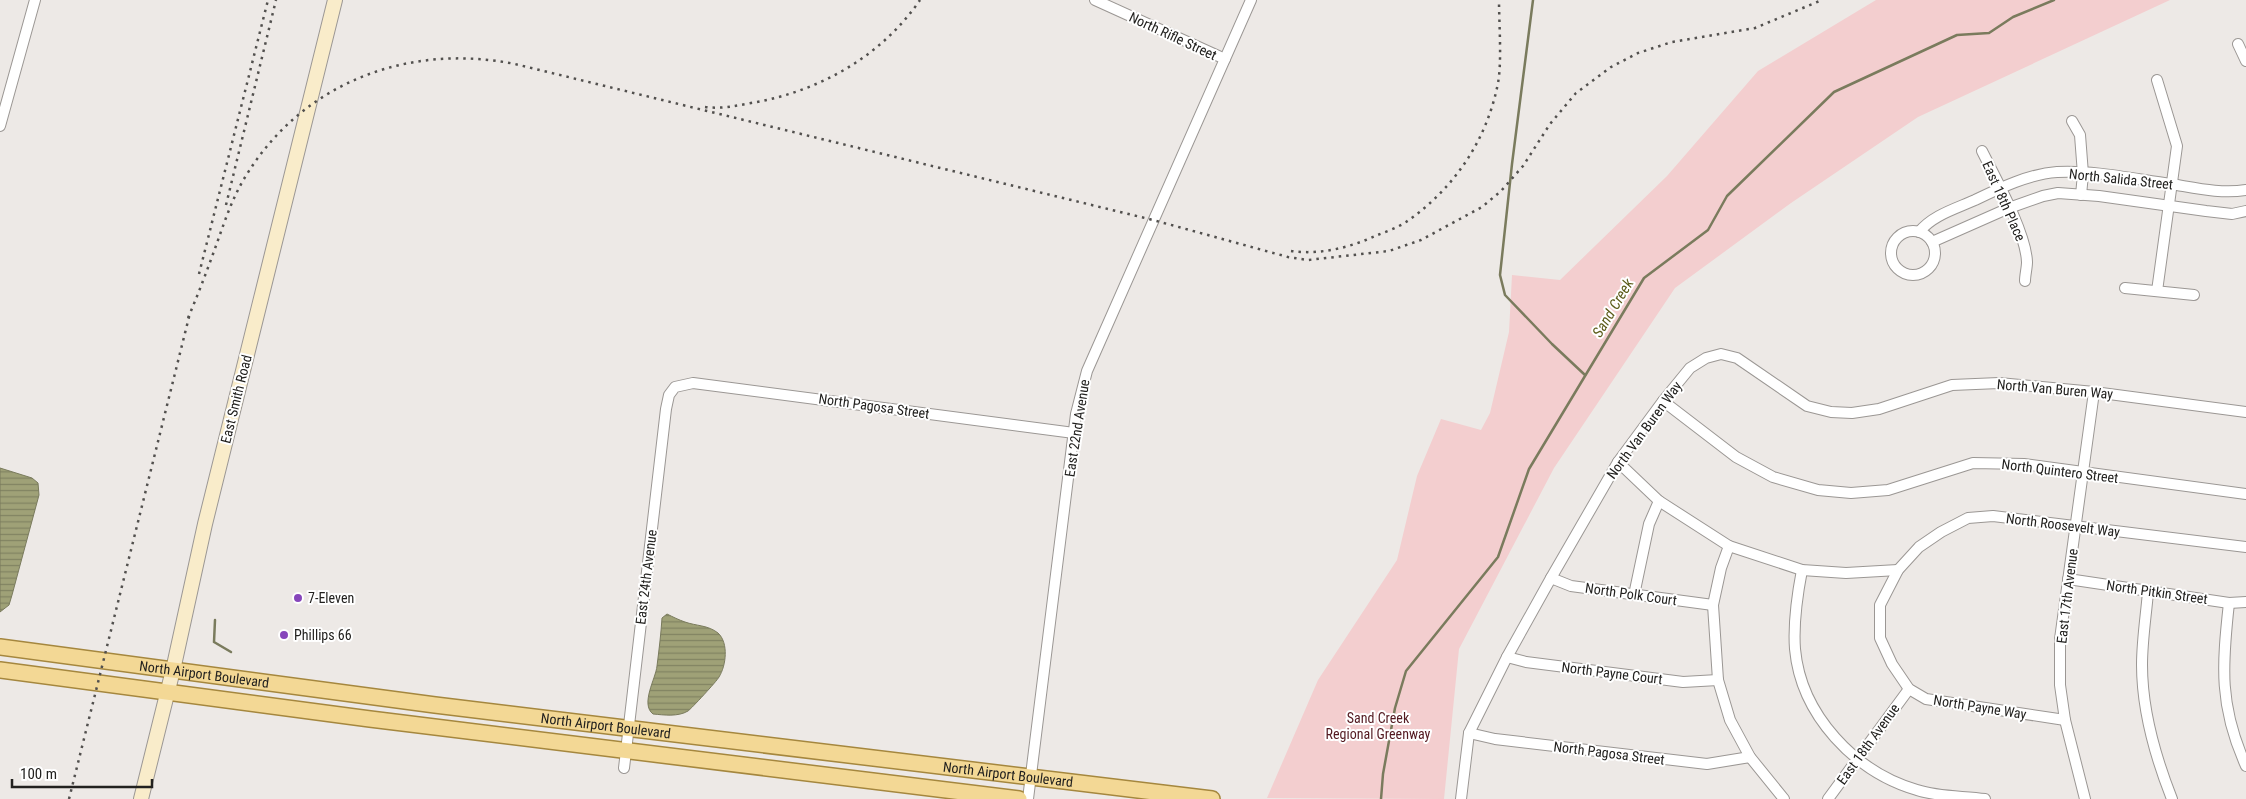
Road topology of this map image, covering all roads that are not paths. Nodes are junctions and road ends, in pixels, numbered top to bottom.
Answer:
1 (35, 0) edge
2 (335, 0) edge
3 (1095, 0) edge
4 (1251, 0) edge
5 (2238, 44) dead end
6 (1224, 59) junction
7 (2246, 60) edge
8 (2157, 80) dead end
9 (2072, 121) dead end
10 (0, 126) edge
11 (1982, 152) dead end
12 (2083, 174) junction
13 (2172, 184) junction
14 (2001, 188) junction
15 (2246, 190) edge
16 (2081, 195) junction
17 (2169, 205) junction
18 (2009, 208) junction
19 (2246, 211) edge
20 (1919, 232) junction
21 (1932, 242) junction
22 (2025, 281) dead end
23 (2125, 288) dead end
24 (2157, 290) junction
25 (2194, 295) dead end
26 (675, 387) joint
27 (2094, 392) junction
28 (1663, 400) junction
29 (2246, 412) edge
30 (1074, 433) junction
31 (1618, 462) junction
32 (2082, 472) junction
33 (2246, 494) edge
34 (1659, 501) junction
35 (2075, 528) junction
36 (1729, 546) junction
37 (2246, 547) edge
38 (1802, 570) junction
39 (1898, 570) junction
40 (1551, 578) junction
41 (2068, 579) junction
42 (2148, 592) junction
43 (1634, 595) junction
44 (2246, 602) edge
45 (2228, 603) junction
46 (1712, 605) junction
47 (0, 647) edge
48 (1507, 657) junction
49 (0, 670) edge
50 (173, 670) junction
51 (1718, 680) junction
52 (1909, 689) junction
53 (168, 693) junction
54 (2065, 720) junction
55 (628, 729) junction
56 (1468, 733) junction
57 (626, 750) junction
58 (1750, 757) junction
59 (1858, 759) junction
60 (2246, 766) edge
61 (624, 768) dead end
62 (1032, 778) junction
63 (141, 799) edge
64 (1019, 799) edge
65 (1028, 799) edge
66 (1212, 799) edge
67 (1462, 799) edge
68 (1784, 799) edge
69 (1828, 799) edge
70 (1985, 799) edge
71 (2085, 799) edge
72 (2172, 799) edge

1 - 10 street
2 - 50 street, East Smith Road
3 - 6 street, North Rifle Street
4 - 6 street, East 22nd Avenue
5 - 7 street
6 - 30 street, East 22nd Avenue
8 - 13 street
9 - 12 street
11 - 14 street, East 18th Place
12 - 13 street, North Salida Street
12 - 14 street, North Salida Street
12 - 16 street
13 - 15 street, North Salida Street
13 - 17 street
14 - 18 street, East 18th Place
14 - 20 street, North Salida Street
16 - 17 street, North Salida Street
16 - 18 street, North Salida Street
17 - 19 street, North Salida Street
17 - 24 street
18 - 21 street, North Salida Street
18 - 22 street, East 18th Place
20 - 21 street
20 - 21 street, North Salida Street
23 - 24 street
24 - 25 street
26 - 30 street, North Pagosa Street
26 - 55 street, East 24th Avenue
27 - 28 street, North Van Buren Way
27 - 29 street, North Van Buren Way
27 - 32 street, East 17th Avenue
28 - 31 street, North Van Buren Way
28 - 32 street, North Quintero Street
30 - 62 street, East 22nd Avenue
31 - 34 street
31 - 40 street, North Van Buren Way
32 - 33 street, North Quintero Street
32 - 35 street, East 17th Avenue
34 - 36 street
34 - 43 street
35 - 37 street, North Roosevelt Way
35 - 39 street, North Roosevelt Way
35 - 41 street, East 17th Avenue
36 - 38 street
36 - 46 street
38 - 39 street
38 - 59 street
39 - 52 street, North Payne Way
40 - 43 street, North Polk Court
40 - 48 street, North Van Buren Way
41 - 42 street, North Pitkin Street
41 - 54 street, East 17th Avenue
42 - 45 street, North Pitkin Street
42 - 72 street
43 - 46 street, North Polk Court
44 - 45 street, North Pitkin Street
45 - 60 street
46 - 51 street
47 - 50 main road, North Airport Boulevard
48 - 51 street, North Payne Court
48 - 56 street, North Van Buren Way
49 - 53 main road, North Airport Boulevard
50 - 53 street, East Smith Road
50 - 55 main road, North Airport Boulevard
51 - 58 street
52 - 54 street, North Payne Way
52 - 59 street, East 18th Avenue
53 - 57 main road, North Airport Boulevard
53 - 63 street, East Smith Road
54 - 71 street, East 17th Avenue
55 - 57 street, East 24th Avenue
55 - 62 main road, North Airport Boulevard
56 - 58 street, North Pagosa Street
56 - 67 street, North Van Buren Way
57 - 61 street, East 24th Avenue
57 - 64 main road, North Airport Boulevard
58 - 68 street
59 - 69 street, East 18th Avenue
59 - 70 street
62 - 65 street, East 22nd Avenue
62 - 66 main road, North Airport Boulevard

